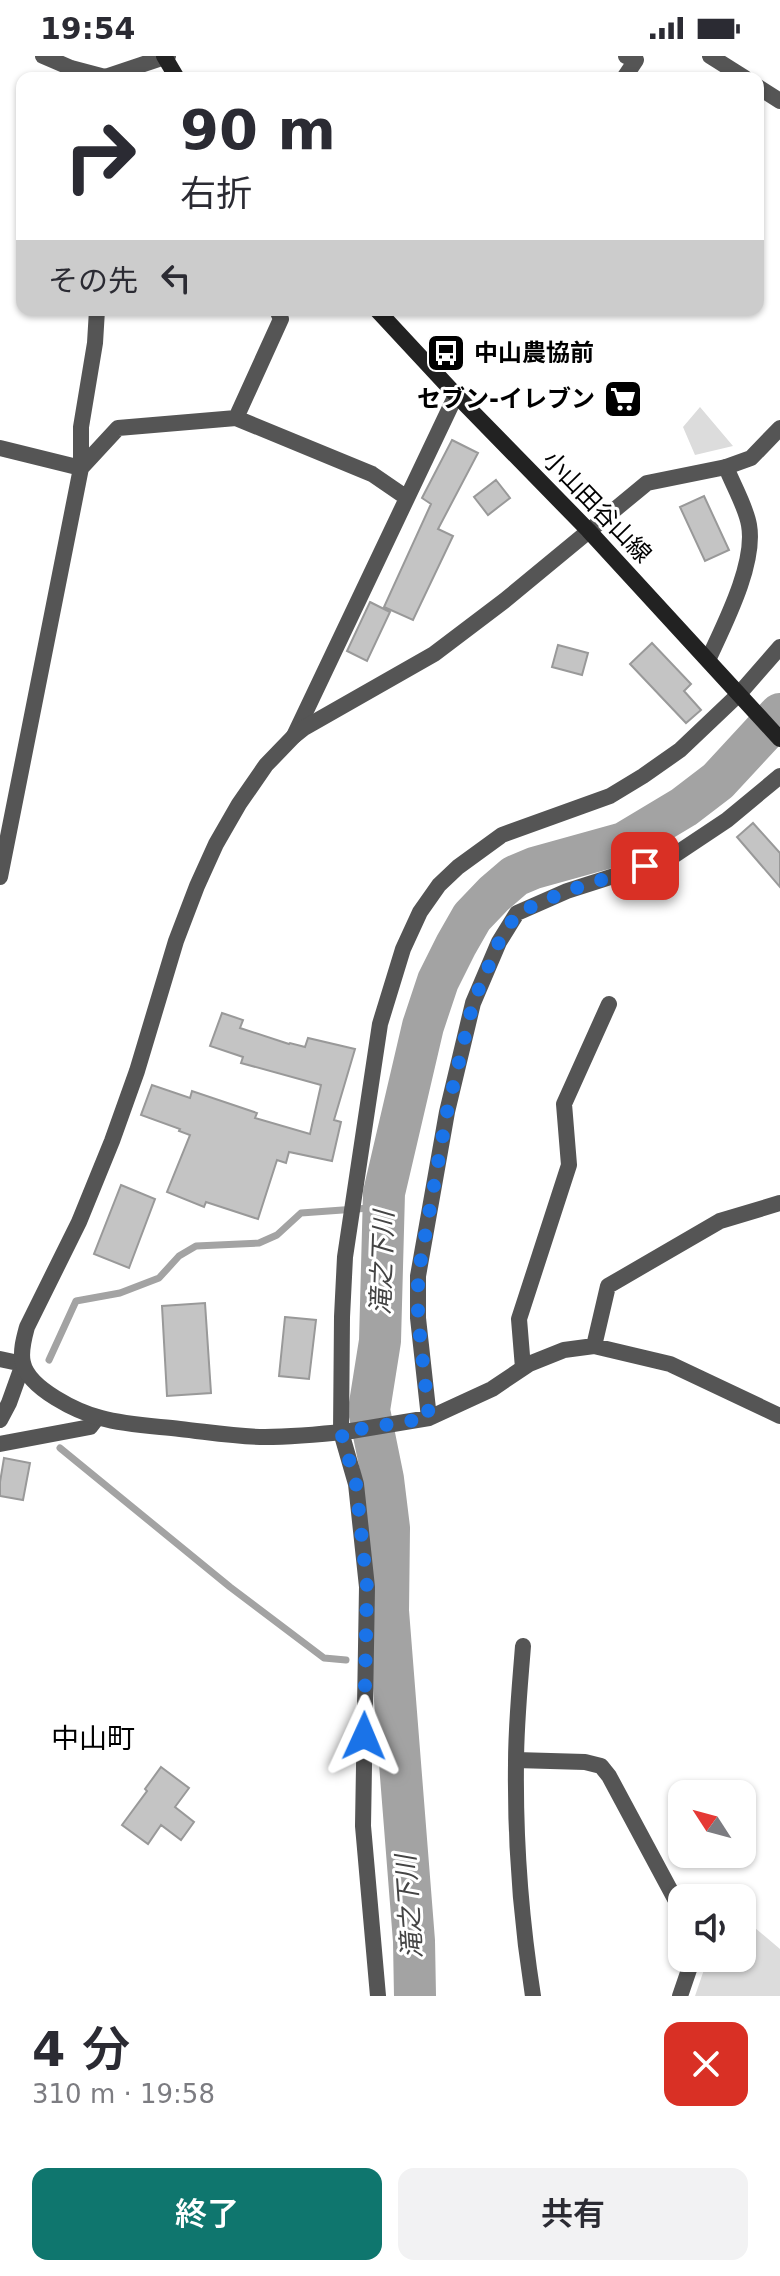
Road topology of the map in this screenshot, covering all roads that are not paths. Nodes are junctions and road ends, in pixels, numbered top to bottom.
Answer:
1 (43, 56) edge
2 (626, 56) edge
3 (710, 56) edge
4 (165, 57) edge
5 (86, 72) edge
6 (120, 72) edge
7 (628, 72) edge
8 (735, 72) edge
9 (97, 316) edge
10 (280, 316) edge
11 (383, 316) edge
12 (456, 395) junction
13 (236, 418) junction
14 (780, 428) edge
15 (0, 448) edge
16 (726, 467) junction
17 (81, 468) junction
18 (407, 498) junction
19 (588, 530) junction
20 (780, 647) edge
21 (708, 660) junction
22 (742, 698) junction
23 (294, 736) junction
24 (780, 739) edge
25 (780, 776) edge
26 (0, 877) edge
27 (609, 1004) dead end
28 (780, 1203) edge
29 (594, 1346) junction
30 (0, 1359) edge
31 (23, 1364) junction
32 (523, 1368) junction
33 (780, 1416) edge
34 (97, 1418) junction
35 (421, 1419) junction
36 (0, 1420) edge
37 (346, 1431) junction
38 (0, 1444) edge
39 (523, 1646) dead end
40 (516, 1760) junction
41 (668, 1886) edge
42 (688, 1972) edge
43 (378, 1996) edge
44 (533, 1996) edge
45 (680, 1996) edge

1 - 5 street
2 - 7 street
3 - 8 street
4 - 6 street
9 - 17 street
10 - 13 street
11 - 12 main road, 小山田谷山線
12 - 18 street
12 - 19 main road, 小山田谷山線
13 - 17 street
13 - 18 street
14 - 16 street
15 - 17 street
16 - 19 street
16 - 21 street
17 - 26 street
18 - 23 street
19 - 21 main road, 小山田谷山線
19 - 23 street
20 - 22 street
21 - 22 main road, 小山田谷山線
22 - 24 main road, 小山田谷山線
22 - 37 street
23 - 31 street
25 - 35 street
27 - 32 street
28 - 29 street
29 - 32 street
29 - 33 street
30 - 31 street
31 - 34 street
31 - 36 street
32 - 35 street
34 - 37 street
34 - 38 street
35 - 37 street
37 - 43 street
39 - 40 street
40 - 41 street
40 - 44 street
42 - 45 street

